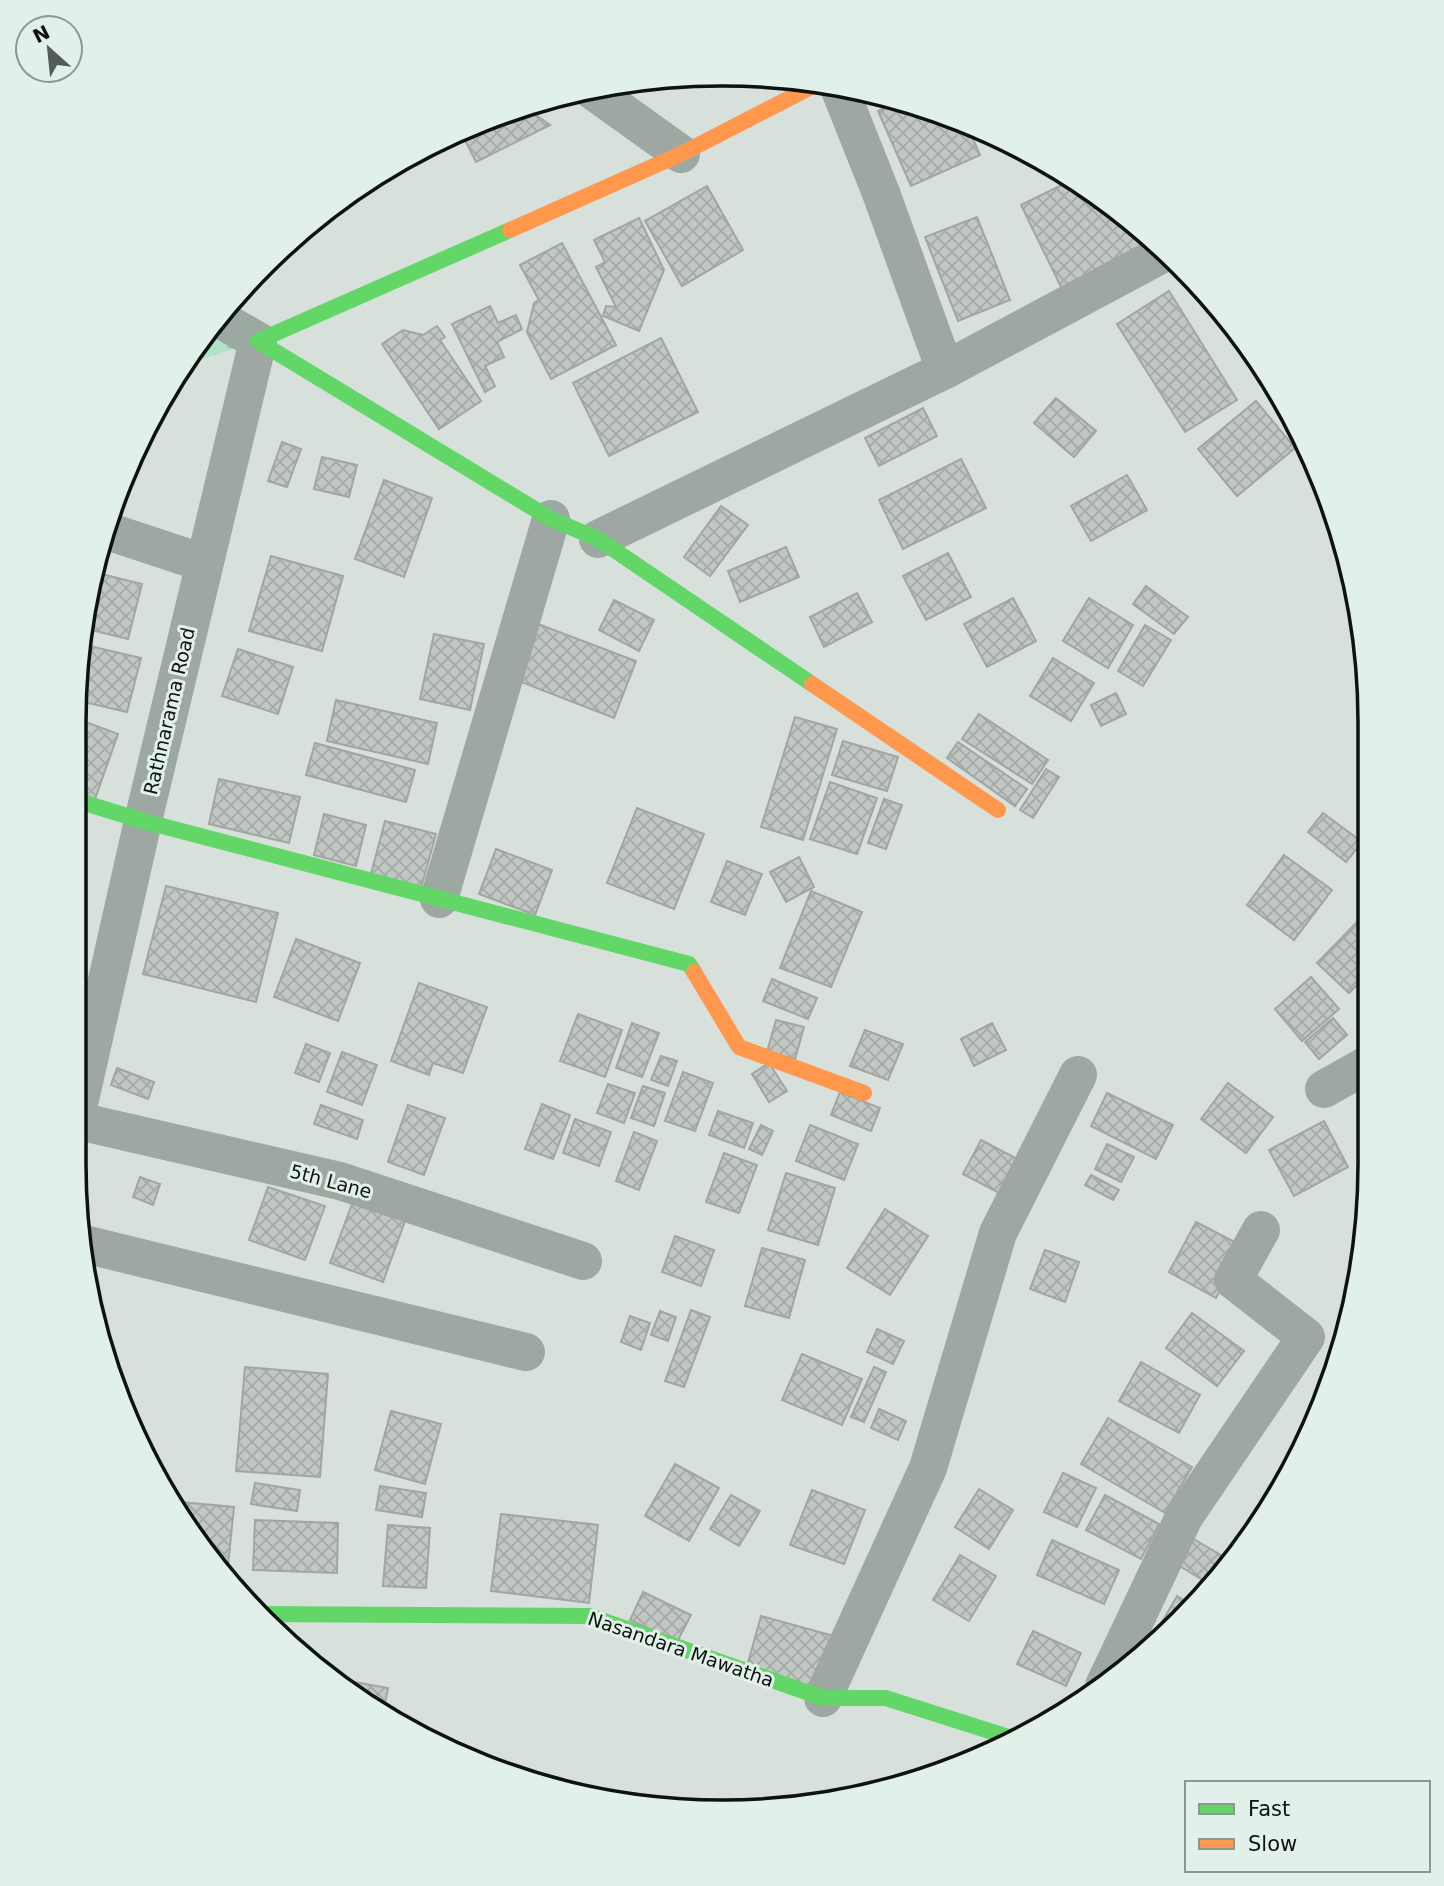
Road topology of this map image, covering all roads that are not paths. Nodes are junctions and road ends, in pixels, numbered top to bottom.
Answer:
1 (804, 91) edge
2 (602, 97) edge
3 (843, 97) edge
4 (681, 154) junction
5 (1156, 257) edge
6 (227, 323) edge
7 (258, 341) junction
8 (945, 370) junction
9 (551, 519) junction
10 (115, 534) edge
11 (598, 539) junction
12 (204, 563) junction
13 (86, 803) edge
14 (998, 810) dead end
15 (143, 821) junction
16 (439, 899) junction
17 (86, 1070) edge
18 (1358, 1070) edge
19 (1078, 1075) dead end
20 (1324, 1089) dead end
21 (864, 1093) dead end
22 (86, 1126) edge
23 (1261, 1230) dead end
24 (91, 1246) edge
25 (583, 1261) dead end
26 (526, 1352) dead end
27 (272, 1614) edge
28 (1114, 1665) edge
29 (823, 1698) junction
30 (1003, 1735) edge

1 - 4 street
2 - 4 street
3 - 8 street
4 - 7 street
5 - 8 street
6 - 7 street
7 - 9 street
7 - 12 street, Rathnarama Road
8 - 11 street
9 - 11 street
9 - 16 street
10 - 12 street
11 - 14 street
12 - 15 street, Rathnarama Road
13 - 15 street
15 - 16 street
15 - 17 street, Rathnarama Road
16 - 21 street
18 - 20 street
19 - 29 street
22 - 25 street, 5th Lane
23 - 28 street
24 - 26 street
27 - 29 street, Nasandara Mawatha
29 - 30 street, Nasandara Mawatha

